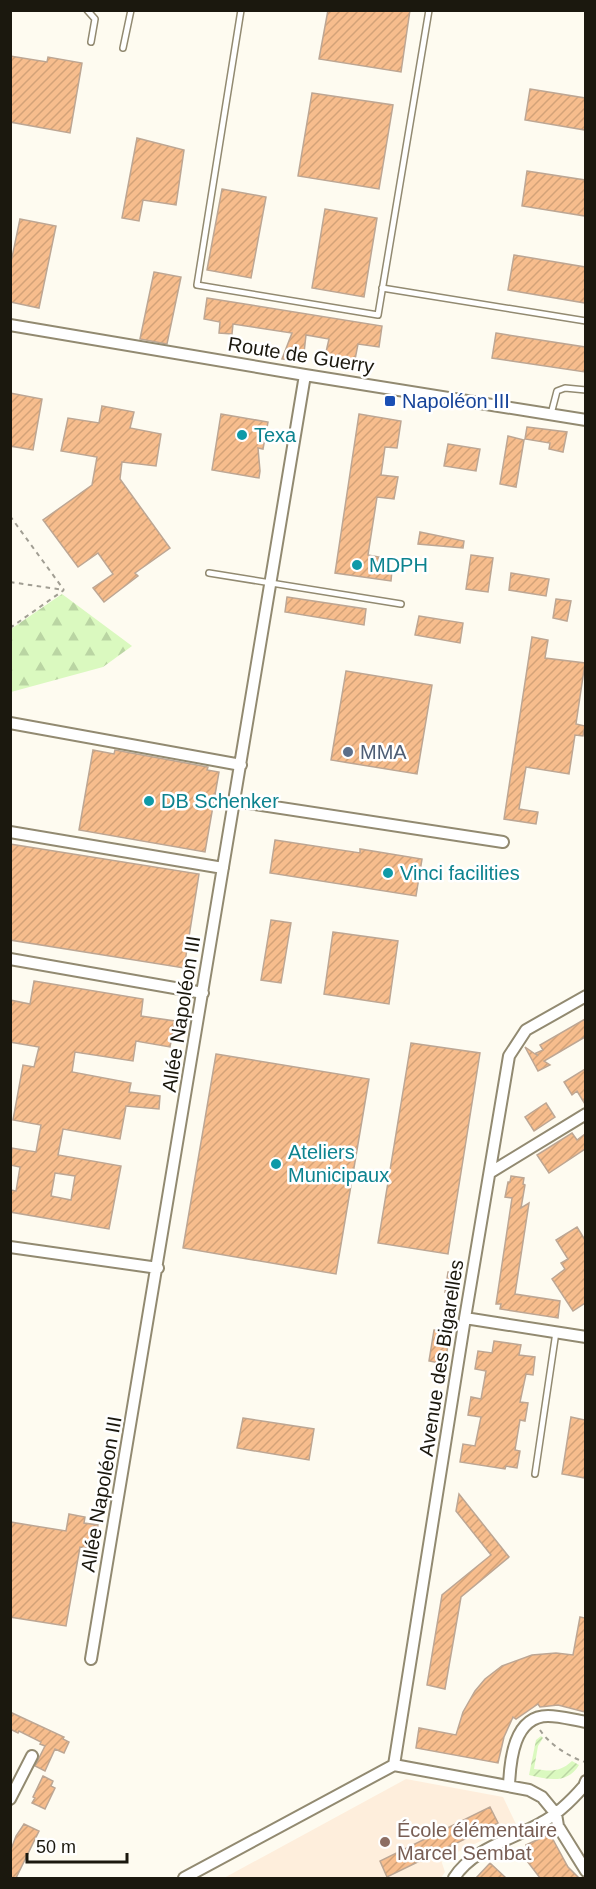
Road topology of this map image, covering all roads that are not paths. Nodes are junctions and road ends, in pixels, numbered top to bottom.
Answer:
1 (87, 10) edge
2 (131, 10) edge
3 (241, 10) edge
4 (429, 10) edge
5 (91, 42) dead end
6 (123, 48) dead end
7 (382, 288) junction
8 (585, 321) edge
9 (10, 325) edge
10 (305, 375) junction
11 (585, 390) edge
12 (551, 414) junction
13 (585, 420) edge
14 (209, 573) dead end
15 (271, 584) junction
16 (401, 604) dead end
17 (10, 723) edge
18 (241, 765) junction
19 (235, 801) junction
20 (10, 832) edge
21 (503, 842) dead end
22 (223, 868) junction
23 (10, 959) edge
24 (203, 993) junction
25 (585, 996) edge
26 (585, 1114) edge
27 (491, 1172) junction
28 (10, 1247) edge
29 (158, 1268) junction
30 (465, 1318) junction
31 (556, 1332) junction
32 (585, 1337) edge
33 (535, 1474) dead end
34 (91, 1659) dead end
35 (585, 1722) edge
36 (32, 1756) dead end
37 (394, 1765) junction
38 (585, 1785) edge
39 (509, 1786) junction
40 (10, 1799) edge
41 (556, 1814) junction
42 (585, 1871) edge
43 (184, 1878) edge
44 (454, 1878) edge

1 - 5 lane
2 - 6 lane
3 - 7 lane
4 - 7 lane
7 - 8 lane
9 - 10 street, Route de Guerry
10 - 12 street, Route de Guerry
10 - 15 street, Allée Napoléon III
11 - 12 lane
12 - 13 street, Route de Guerry
14 - 15 lane
15 - 16 lane
15 - 18 street, Allée Napoléon III
17 - 18 street
18 - 19 street, Allée Napoléon III
19 - 21 street
19 - 22 street, Allée Napoléon III
20 - 22 street
22 - 24 street, Allée Napoléon III
23 - 24 street
24 - 29 street, Allée Napoléon III
25 - 27 street, Avenue des Bigarelles
26 - 27 street
27 - 30 street, Avenue des Bigarelles
28 - 29 street
29 - 34 street, Allée Napoléon III
30 - 31 street
30 - 37 street, Avenue des Bigarelles
31 - 32 street
31 - 33 lane
35 - 39 street
36 - 40 street
37 - 39 street
37 - 43 street
38 - 41 street
39 - 41 street
41 - 42 street
41 - 44 street

